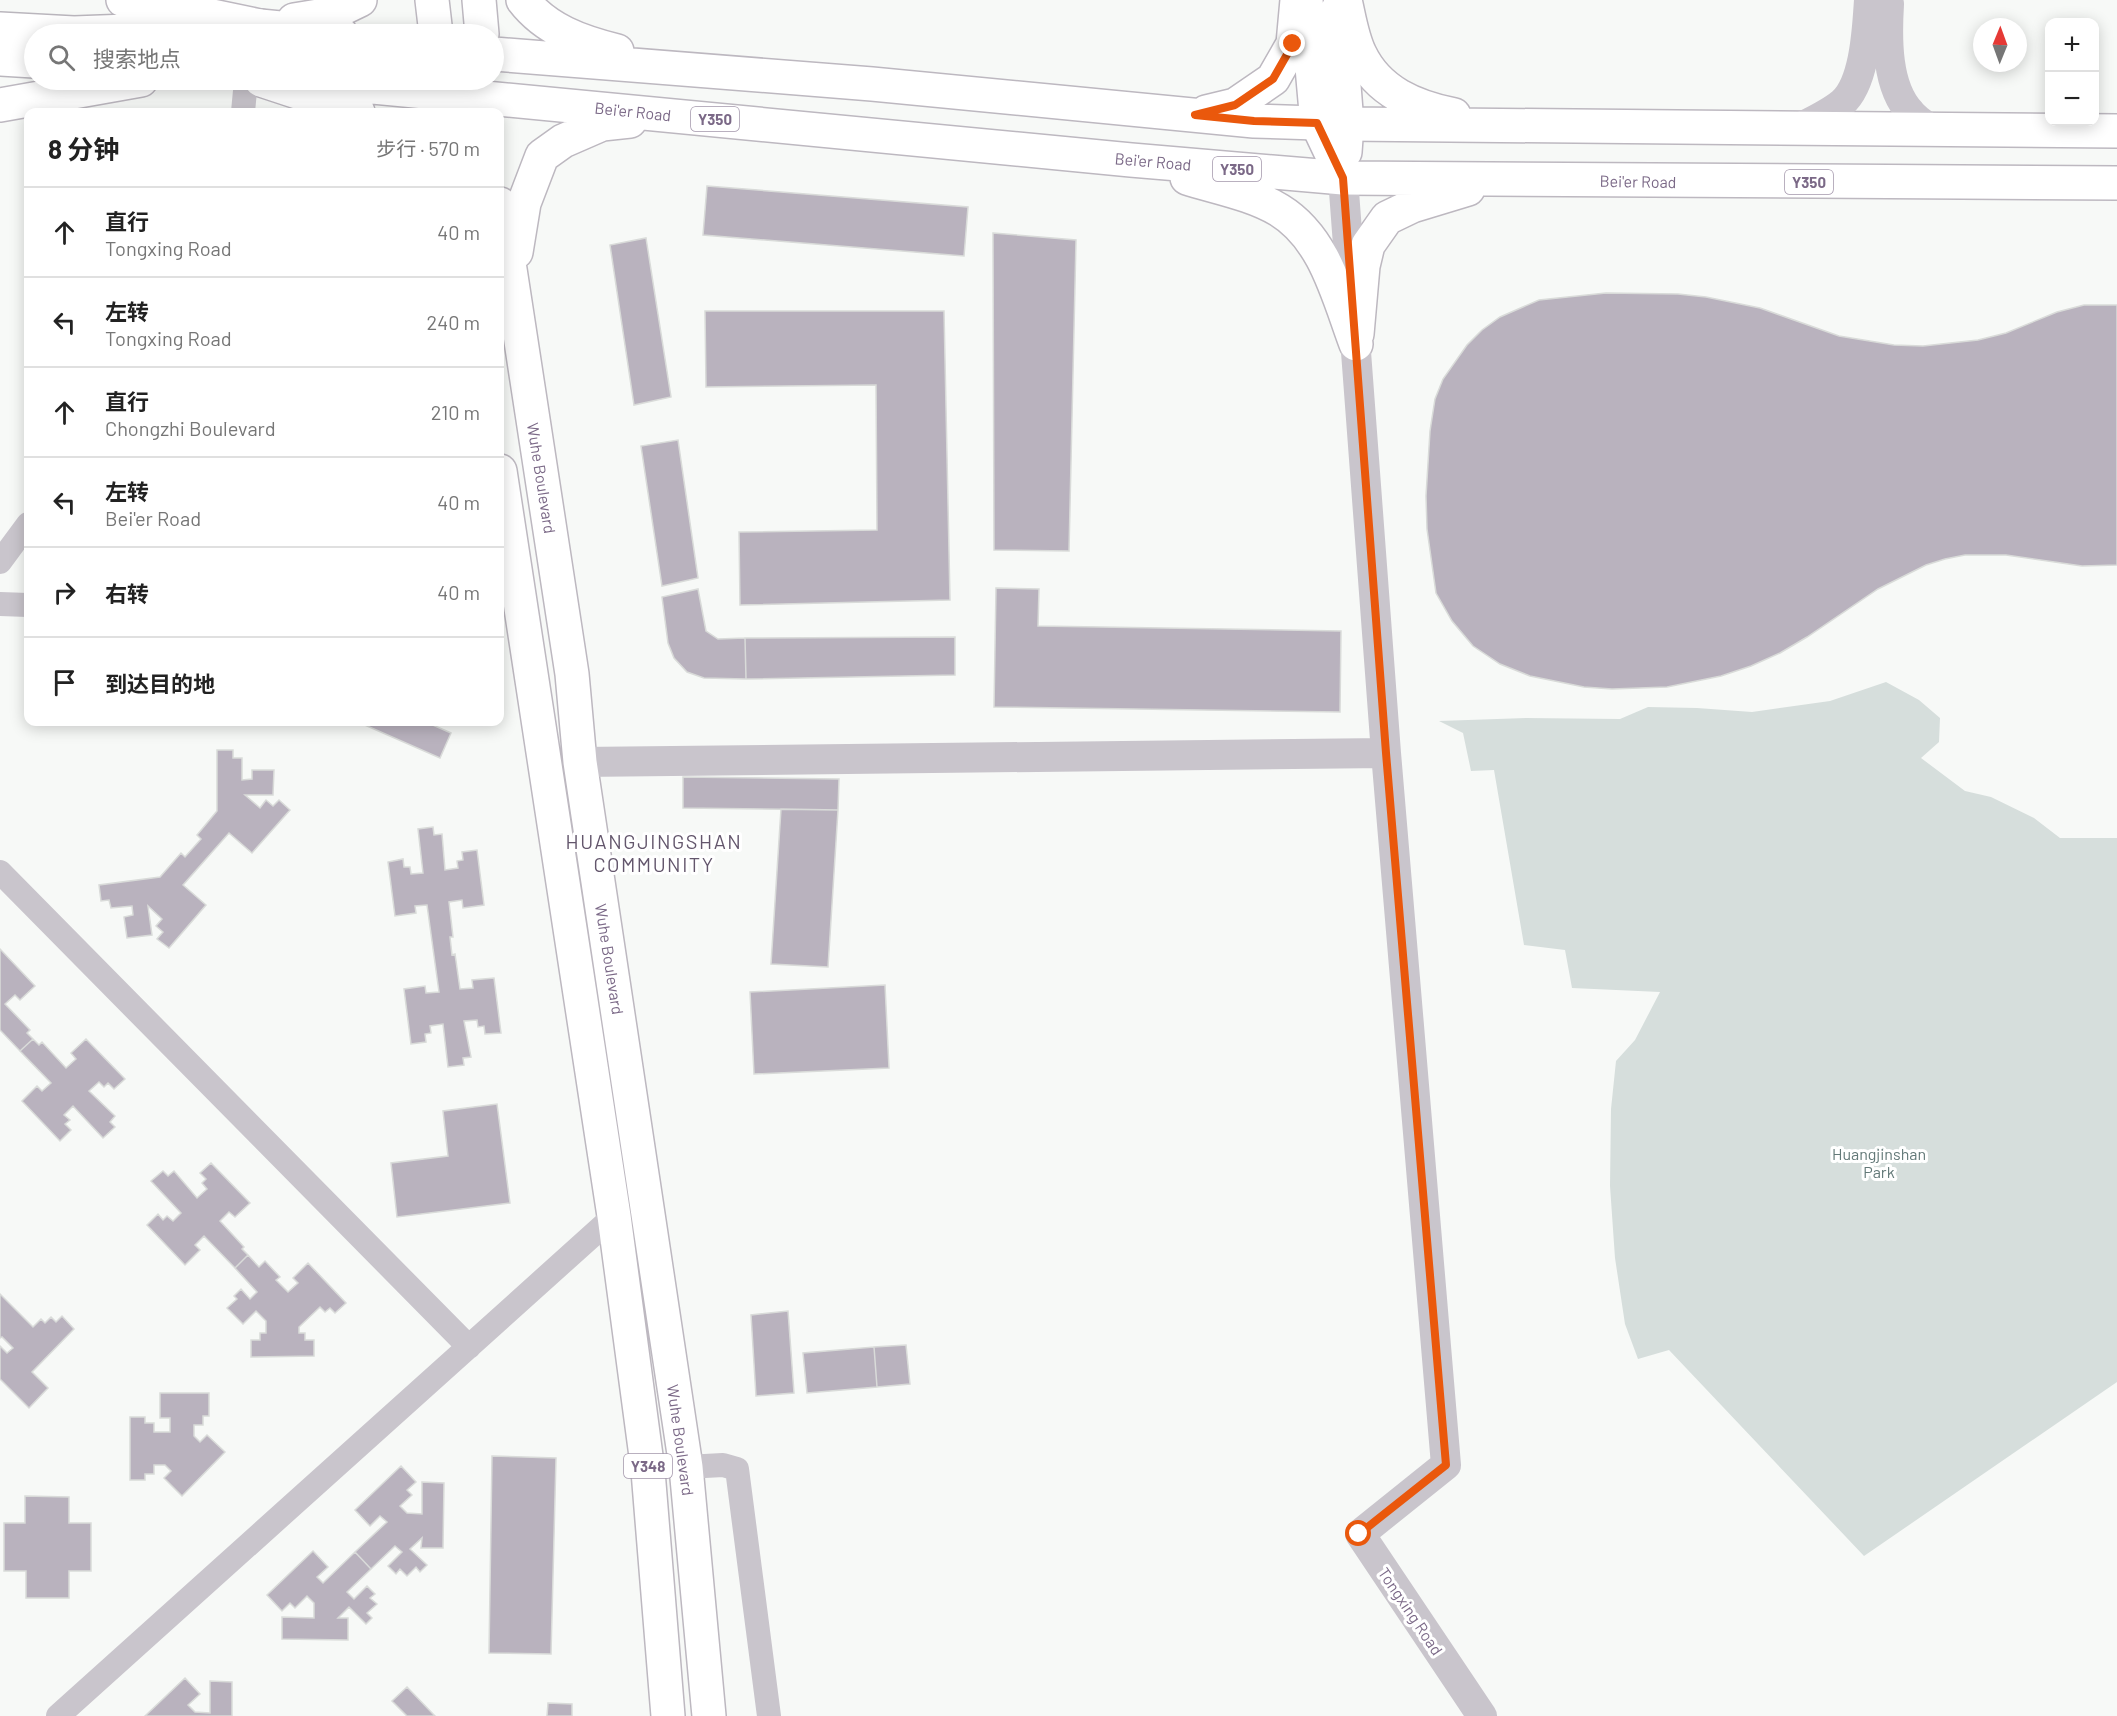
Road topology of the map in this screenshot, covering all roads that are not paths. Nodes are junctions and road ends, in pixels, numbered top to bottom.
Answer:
1 (123, 0) edge
2 (360, 0) edge
3 (432, 0) edge
4 (479, 0) edge
5 (523, 0) edge
6 (1297, 0) edge
7 (1306, 0) edge
8 (1337, 0) edge
9 (1345, 0) edge
10 (1869, 0) edge
11 (1889, 0) edge
12 (250, 24) edge
13 (272, 24) edge
14 (435, 24) edge
15 (481, 24) edge
16 (0, 29) edge
17 (24, 30) edge
18 (504, 55) edge
19 (0, 59) edge
20 (24, 60) edge
21 (698, 70) junction
22 (85, 90) edge
23 (245, 90) edge
24 (291, 90) edge
25 (393, 90) edge
26 (440, 95) edge
27 (484, 96) edge
28 (0, 105) edge
29 (243, 108) edge
30 (346, 108) edge
31 (1195, 115) junction
32 (681, 116) junction
33 (1332, 124) junction
34 (1508, 126) junction
35 (1801, 127) junction
36 (1929, 129) junction
37 (2117, 131) edge
38 (1131, 160) junction
39 (1343, 178) junction
40 (1501, 179) junction
41 (2117, 183) edge
42 (504, 231) edge
43 (511, 278) junction
44 (1356, 344) junction
45 (504, 523) edge
46 (24, 529) edge
47 (0, 562) edge
48 (0, 604) edge
49 (24, 605) edge
50 (511, 614) edge
51 (1386, 753) junction
52 (580, 762) junction
53 (0, 872) edge
54 (614, 1216) junction
55 (469, 1347) junction
56 (686, 1467) junction
57 (58, 1716) edge
58 (668, 1716) edge
59 (709, 1716) edge
60 (769, 1716) edge
61 (1482, 1716) edge

1 - 12 main road
2 - 13 main road
3 - 14 main road
4 - 15 main road
5 - 21 main road
6 - 31 main road
7 - 33 main road
8 - 33 main road
9 - 34 main road
10 - 35 street
11 - 36 street
16 - 17 main road
18 - 21 main road
19 - 20 main road
21 - 31 main road
22 - 28 main road
23 - 29 street
24 - 30 main road
25 - 26 main road, Bei'er Road / Y350
26 - 27 main road, Bei'er Road / Y350
27 - 32 main road, Bei'er Road / Y350
31 - 33 main road
32 - 38 main road, Bei'er Road / Y350
32 - 43 main road
33 - 34 main road
33 - 39 main road
34 - 35 main road
35 - 36 main road
36 - 37 main road
38 - 39 main road, Bei'er Road / Y350
38 - 44 main road
39 - 40 main road, Bei'er Road / Y350
39 - 44 street
40 - 41 main road, Bei'er Road / Y350
40 - 44 main road
42 - 43 main road, Wuhe Boulevard / Y348
43 - 52 main road, Wuhe Boulevard / Y348
44 - 51 street
45 - 50 main road, Wuhe Boulevard / Y348
46 - 47 street
48 - 49 street
50 - 54 main road, Wuhe Boulevard / Y348
51 - 52 street
51 - 61 street, Tongxing Road
52 - 56 main road, Wuhe Boulevard / Y348
53 - 55 street
54 - 55 street
54 - 58 main road, Wuhe Boulevard / Y348
55 - 57 street
56 - 59 main road, Wuhe Boulevard / Y348
56 - 60 street

